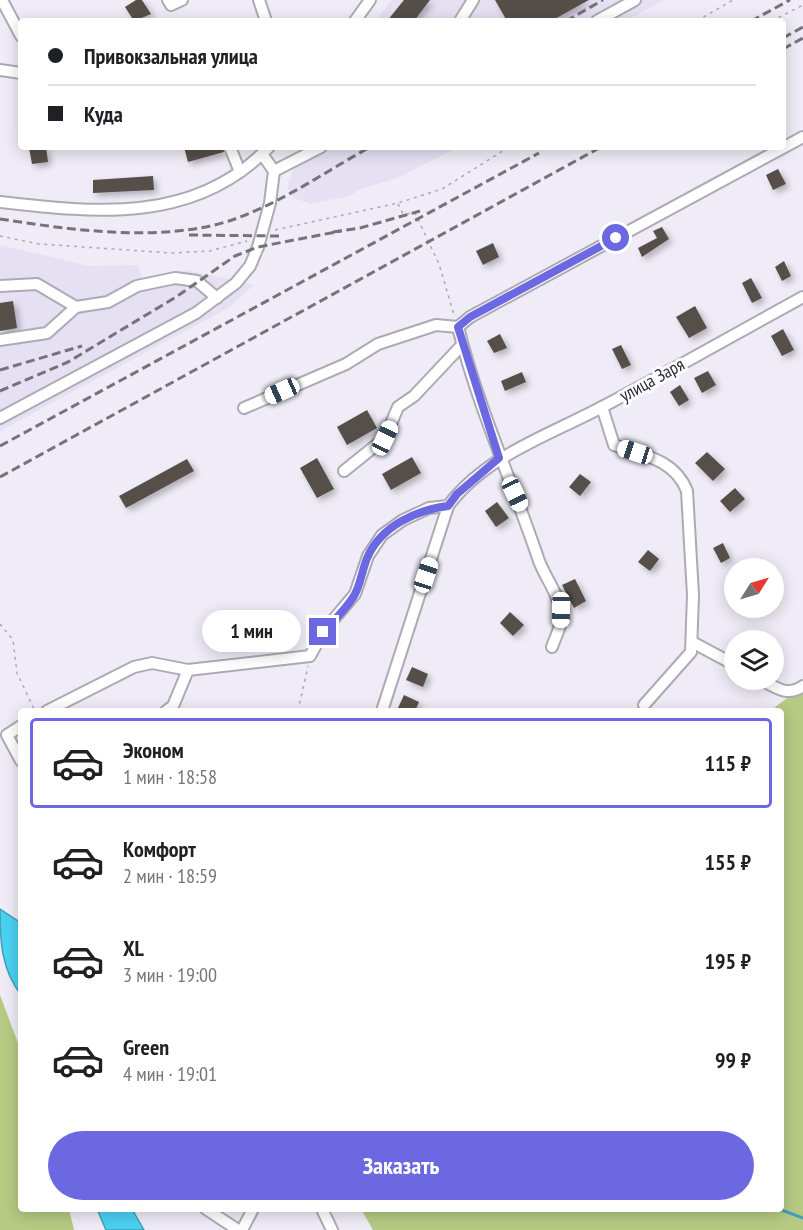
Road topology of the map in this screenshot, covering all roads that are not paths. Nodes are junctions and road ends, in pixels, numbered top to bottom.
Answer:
1 (2, 0) edge
2 (168, 0) edge
3 (182, 0) edge
4 (259, 0) edge
5 (370, 0) edge
6 (473, 0) edge
7 (635, 0) edge
8 (265, 18) edge
9 (357, 18) edge
10 (462, 18) edge
11 (602, 18) edge
12 (18, 30) edge
13 (0, 70) edge
14 (18, 73) edge
15 (803, 137) edge
16 (786, 146) edge
17 (231, 150) edge
18 (265, 150) edge
19 (315, 150) edge
20 (779, 150) edge
21 (274, 171) junction
22 (240, 172) junction
23 (0, 202) edge
24 (0, 286) edge
25 (803, 297) edge
26 (217, 298) junction
27 (76, 308) junction
28 (458, 327) junction
29 (0, 340) edge
30 (462, 345) junction
31 (602, 407) junction
32 (244, 408) dead end
33 (0, 418) edge
34 (499, 458) junction
35 (344, 471) dead end
36 (448, 506) junction
37 (692, 642) junction
38 (552, 646) dead end
39 (724, 659) edge
40 (188, 670) junction
41 (803, 686) edge
42 (778, 690) edge
43 (644, 705) dead end
44 (53, 708) edge
45 (170, 708) edge
46 (383, 708) edge
47 (18, 728) edge
48 (3, 737) edge
49 (18, 757) edge
50 (211, 1212) edge
51 (251, 1212) edge
52 (323, 1212) edge
53 (240, 1230) edge
54 (332, 1230) edge

1 - 12 street
2 - 3 street
4 - 8 street
5 - 9 street
6 - 10 street
7 - 11 street
13 - 14 street
15 - 16 street
17 - 22 street
18 - 21 street
18 - 22 street
19 - 21 street
20 - 28 street
21 - 26 street
22 - 23 street
24 - 27 street
25 - 31 street, улица Заря
26 - 27 street
26 - 33 street
27 - 29 street
28 - 30 street
28 - 32 street
30 - 34 street
30 - 35 street
31 - 34 street, улица Заря
31 - 37 street
34 - 36 street, улица Заря
34 - 38 street
36 - 40 street
36 - 46 street
37 - 39 street
37 - 43 street
40 - 44 street
40 - 45 street
41 - 42 street
47 - 48 street
48 - 49 street
50 - 53 street
51 - 53 street
52 - 54 street

